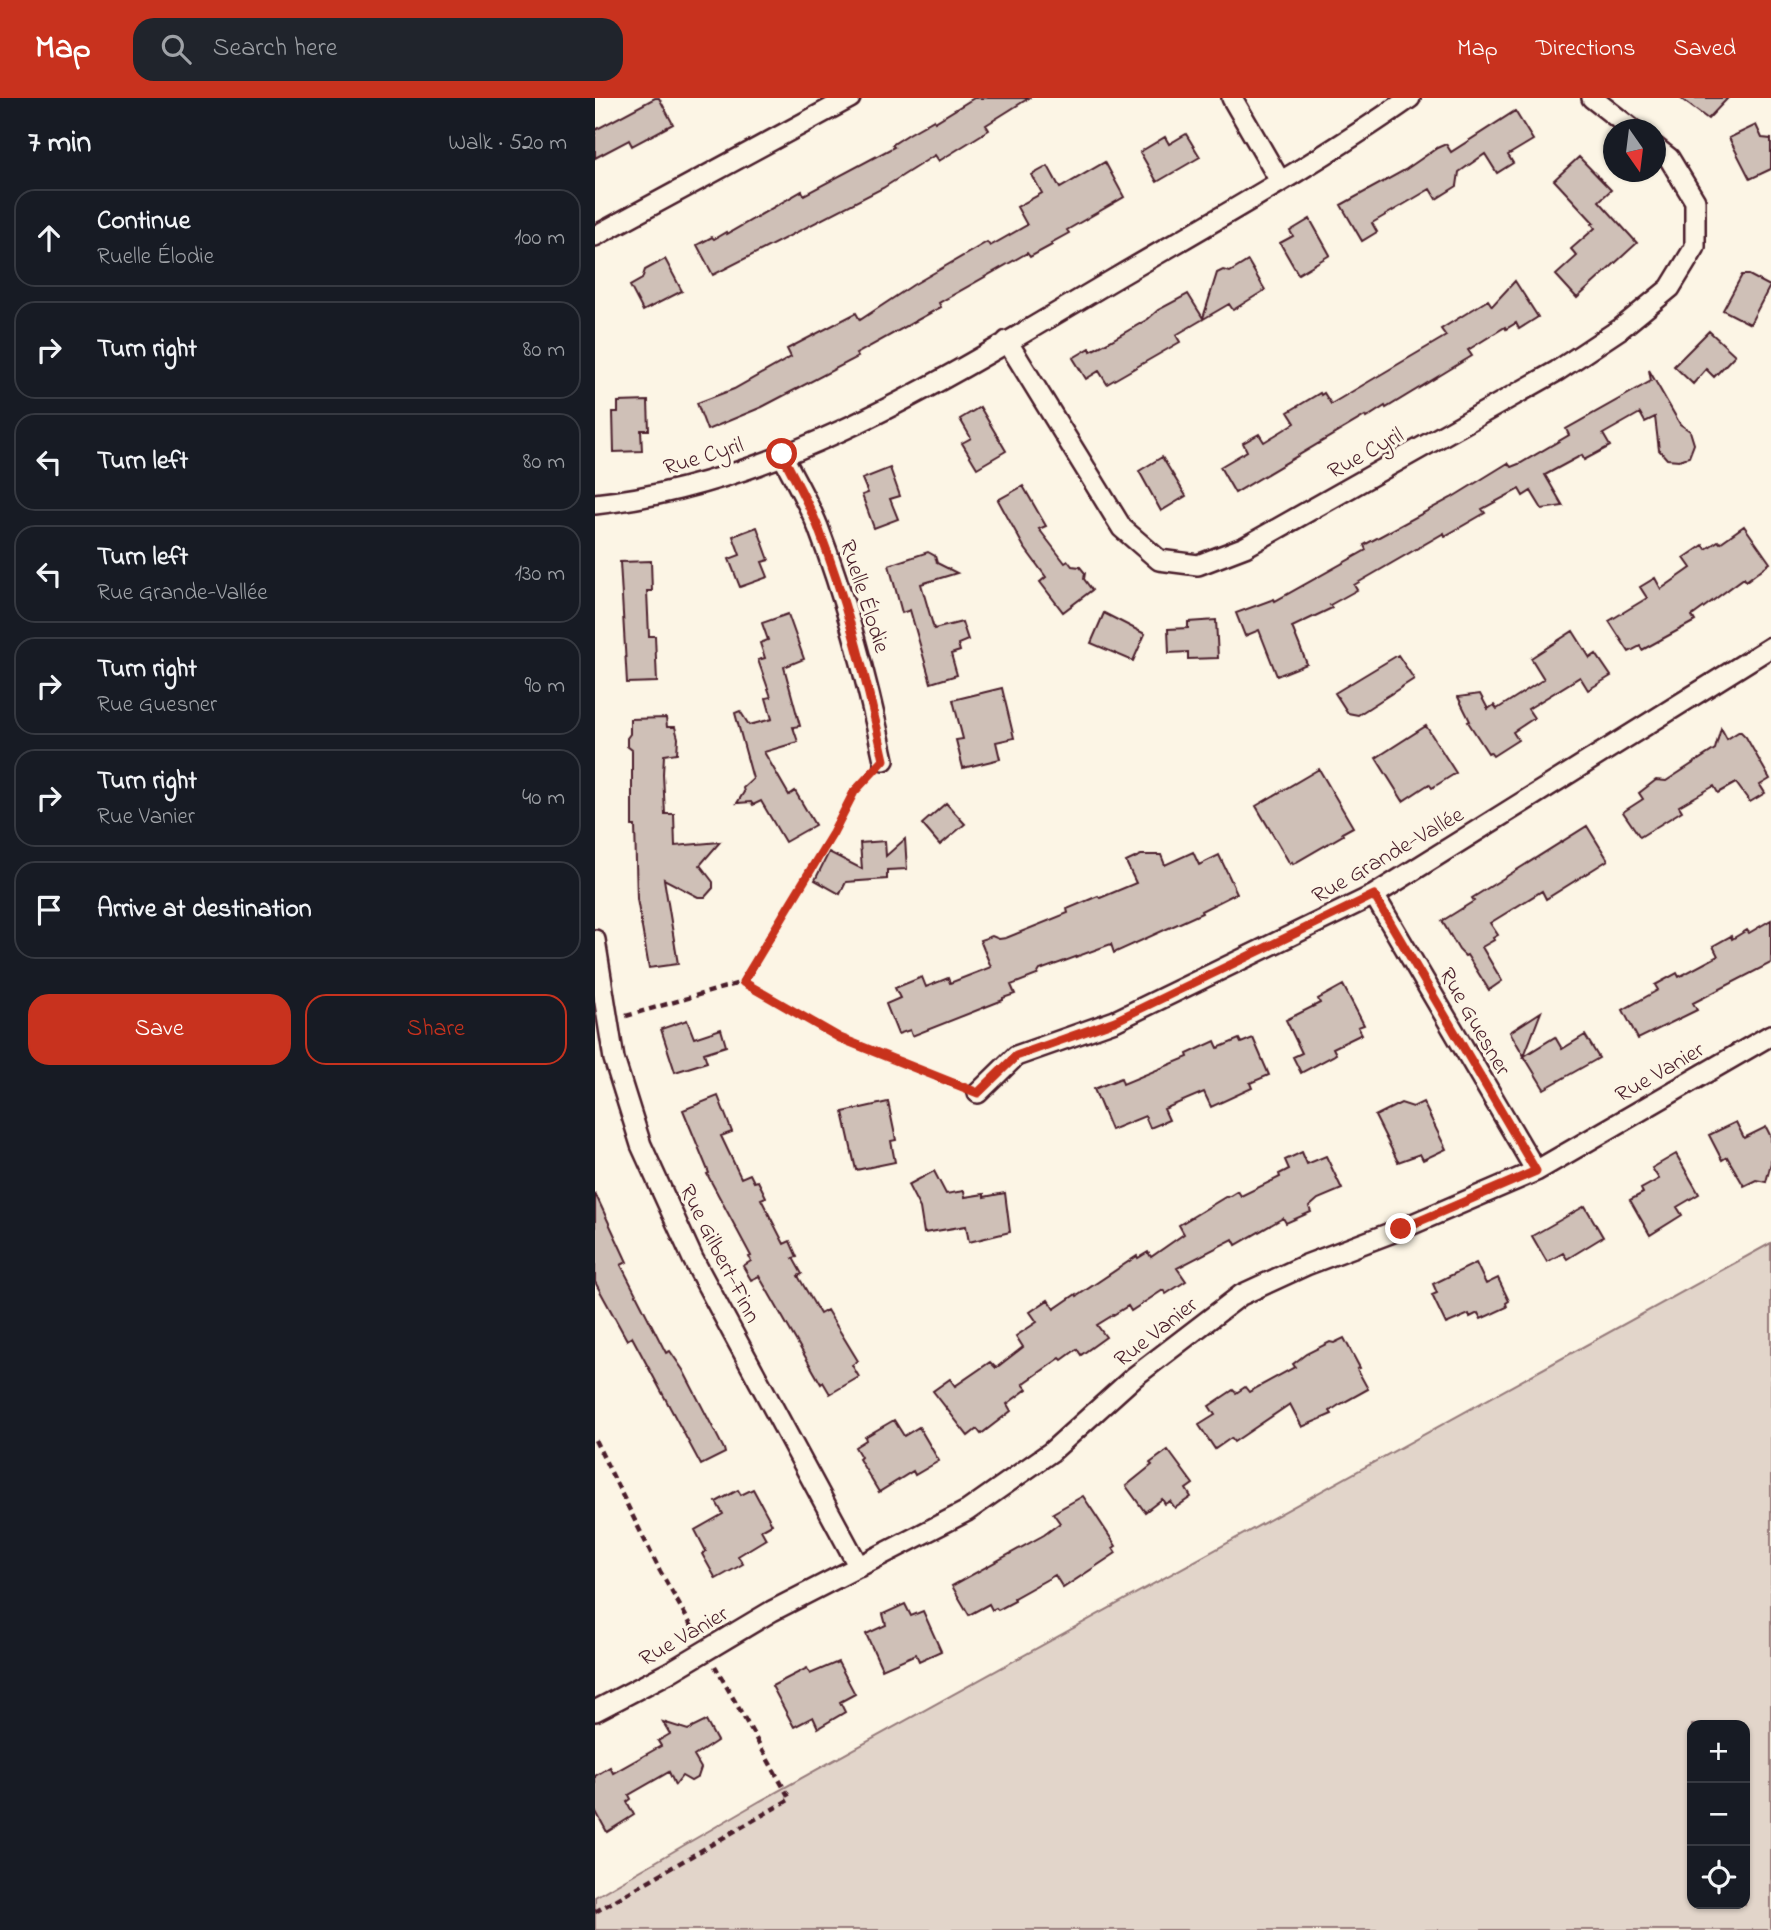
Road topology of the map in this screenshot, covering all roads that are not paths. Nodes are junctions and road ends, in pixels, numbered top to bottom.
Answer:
1 (1232, 98) edge
2 (1410, 98) edge
3 (1592, 98) edge
4 (840, 100) edge
5 (1619, 119) edge
6 (1666, 156) edge
7 (1280, 181) junction
8 (595, 236) edge
9 (1007, 341) junction
10 (782, 454) junction
11 (595, 504) edge
12 (1771, 647) edge
13 (884, 760) road end
14 (1374, 895) junction
15 (595, 940) edge
16 (1771, 1035) edge
17 (978, 1093) road end
18 (1536, 1171) junction
19 (859, 1567) junction
20 (595, 1711) edge

1 - 7 street
2 - 7 street, Rue Cyril
3 - 5 street
4 - 8 street
6 - 9 street, Rue Cyril
7 - 9 street, Rue Cyril
9 - 10 street, Rue Cyril
10 - 11 street, Rue Cyril
10 - 13 street, Ruelle Élodie
12 - 14 street, Rue Grande-Vallée
14 - 17 street, Rue Grande-Vallée
14 - 18 street, Rue Guesner
15 - 19 street, Rue Gilbert-Finn
16 - 18 street, Rue Vanier
18 - 19 street, Rue Vanier
19 - 20 street, Rue Vanier

